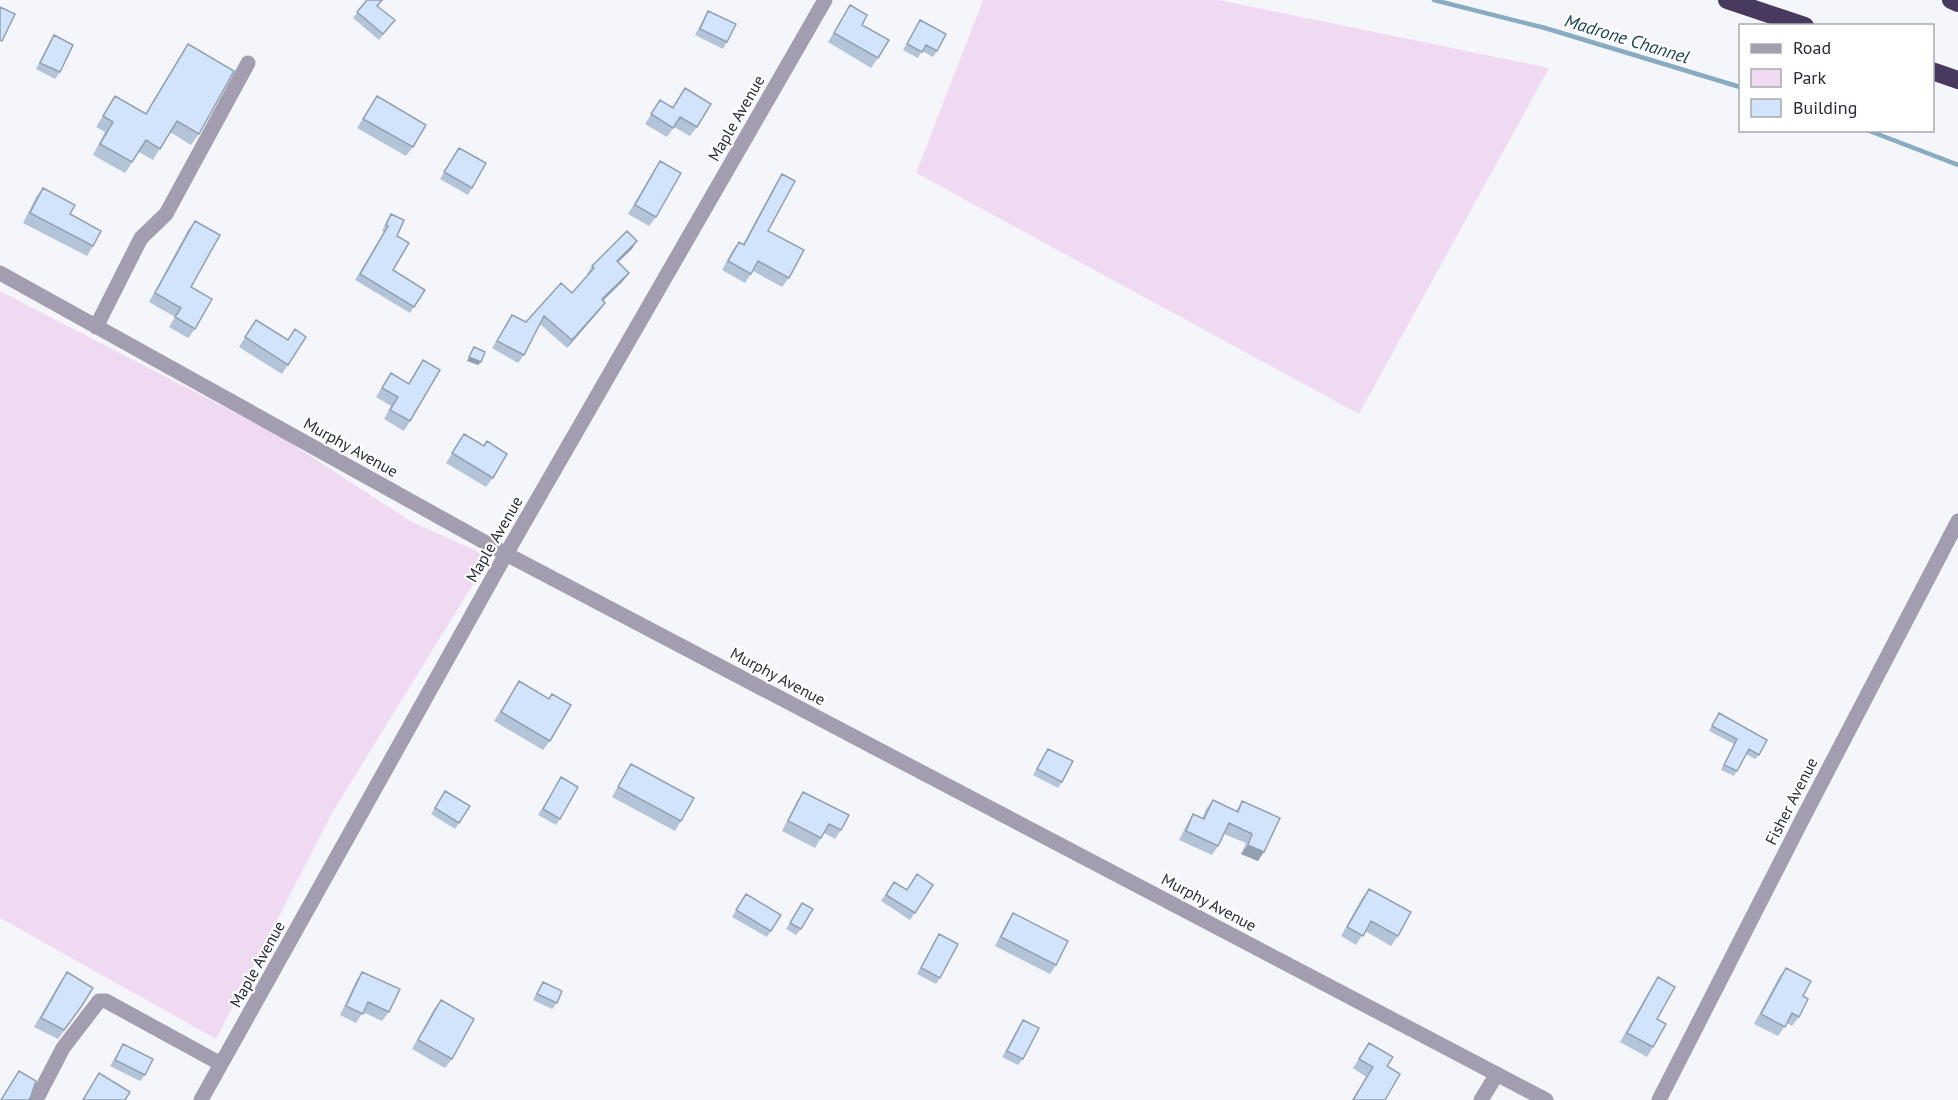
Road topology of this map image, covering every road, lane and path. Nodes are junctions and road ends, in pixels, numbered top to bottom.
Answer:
1 (825, 0) edge
2 (1727, 0) edge
3 (1951, 0) edge
4 (1958, 3) edge
5 (1799, 24) edge
6 (248, 63) dead end
7 (1934, 72) edge
8 (1958, 80) edge
9 (0, 273) edge
10 (96, 327) junction
11 (1958, 520) edge
12 (506, 554) junction
13 (221, 1064) junction
14 (1497, 1074) junction
15 (36, 1100) edge
16 (201, 1100) edge
17 (1481, 1100) edge
18 (1546, 1100) edge
19 (1659, 1100) edge

1 - 12 street, Maple Avenue
2 - 5 highway
3 - 4 highway
6 - 10 street
7 - 8 highway
9 - 10 street, Murphy Avenue
10 - 12 street, Murphy Avenue
11 - 19 street, Fisher Avenue
12 - 13 street, Maple Avenue
12 - 14 street, Murphy Avenue
13 - 15 street
13 - 16 street, Maple Avenue
14 - 17 street
14 - 18 street, Murphy Avenue

